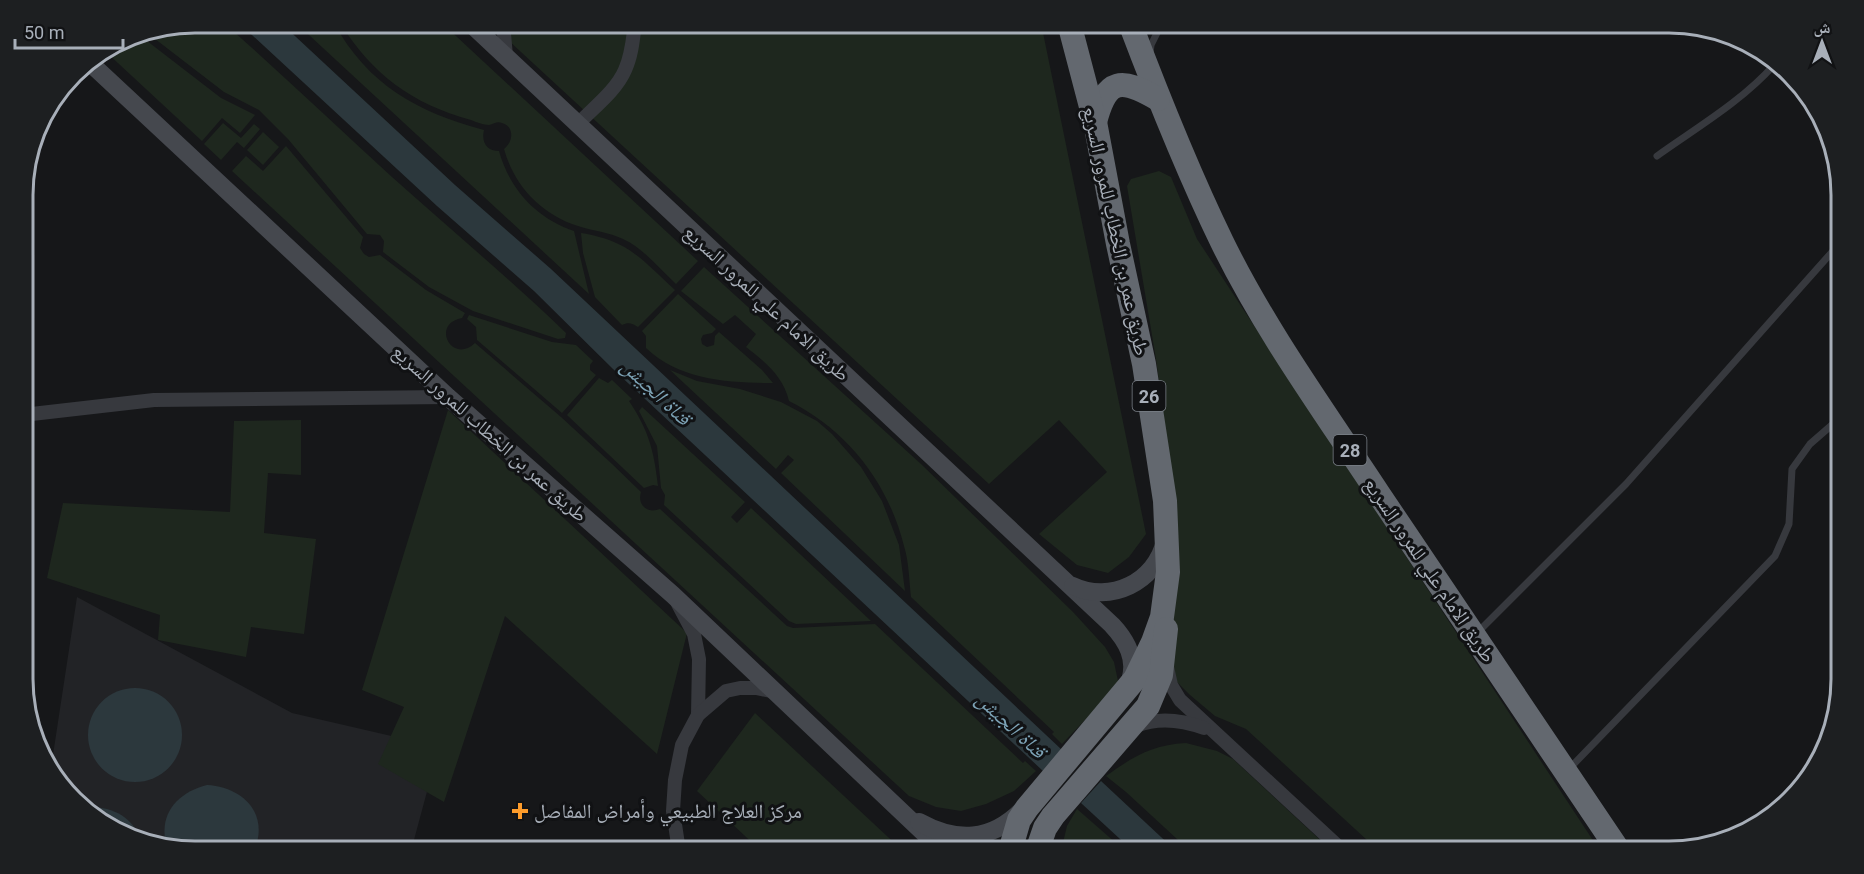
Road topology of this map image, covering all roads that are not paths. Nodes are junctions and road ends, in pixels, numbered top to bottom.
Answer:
1 (482, 33) edge
2 (504, 33) edge
3 (633, 33) edge
4 (1072, 33) edge
5 (1134, 33) edge
6 (1157, 33) edge
7 (506, 56) junction
8 (95, 68) edge
9 (1771, 68) edge
10 (1156, 92) junction
11 (1095, 122) junction
12 (578, 124) junction
13 (1656, 156) dead end
14 (1831, 253) edge
15 (448, 397) junction
16 (33, 414) edge
17 (1831, 426) edge
18 (1167, 526) junction
19 (1168, 572) junction
20 (1065, 583) junction
21 (674, 595) junction
22 (1474, 636) junction
23 (1165, 646) junction
24 (776, 692) junction
25 (1121, 698) junction
26 (698, 715) junction
27 (1127, 732) junction
28 (1217, 735) junction
29 (1566, 772) junction
30 (1042, 790) junction
31 (892, 804) junction
32 (678, 841) edge
33 (932, 841) edge
34 (1013, 841) edge
35 (1040, 841) edge
36 (1332, 841) edge
37 (1612, 841) edge

1 - 7 main road, طريق الامام علي للمرور السريع
2 - 7 street
3 - 12 street
4 - 11 highway, طريق عمر بن الخطاب للمرور السريع / 26
5 - 10 highway, طريق الامام علي للمرور السريع / 28
6 - 10 lane
7 - 12 main road, طريق الامام علي للمرور السريع
8 - 15 main road, طريق عمر بن الخطاب للمرور السريع / 26
9 - 13 lane
10 - 11 highway
10 - 22 highway, طريق الامام علي للمرور السريع / 28
11 - 18 highway, طريق عمر بن الخطاب للمرور السريع / 26
12 - 20 main road, طريق الامام علي للمرور السريع
14 - 22 lane
15 - 16 street
15 - 21 main road, طريق عمر بن الخطاب للمرور السريع / 26
17 - 29 lane
18 - 19 highway, طريق عمر بن الخطاب للمرور السريع / 26
18 - 20 main road, طريق الامام علي للمرور السريع
19 - 23 highway
19 - 25 highway, طريق عمر بن الخطاب للمرور السريع / 26
20 - 25 main road, طريق الامام علي للمرور السريع
21 - 24 main road, طريق عمر بن الخطاب للمرور السريع / 26
21 - 26 street
22 - 29 highway, طريق الامام علي للمرور السريع / 28
23 - 27 highway
23 - 28 street
24 - 26 street
24 - 31 main road, طريق عمر بن الخطاب للمرور السريع / 26
25 - 30 highway, طريق عمر بن الخطاب للمرور السريع / 26
26 - 32 street
27 - 28 street
27 - 35 highway
28 - 36 street
29 - 37 highway, طريق الامام علي للمرور السريع / 28
30 - 31 main road, طريق عمر بن الخطاب للمرور السريع / 26
30 - 34 highway, طريق عمر بن الخطاب للمرور السريع / 26
31 - 33 main road, طريق عمر بن الخطاب للمرور السريع / 26

